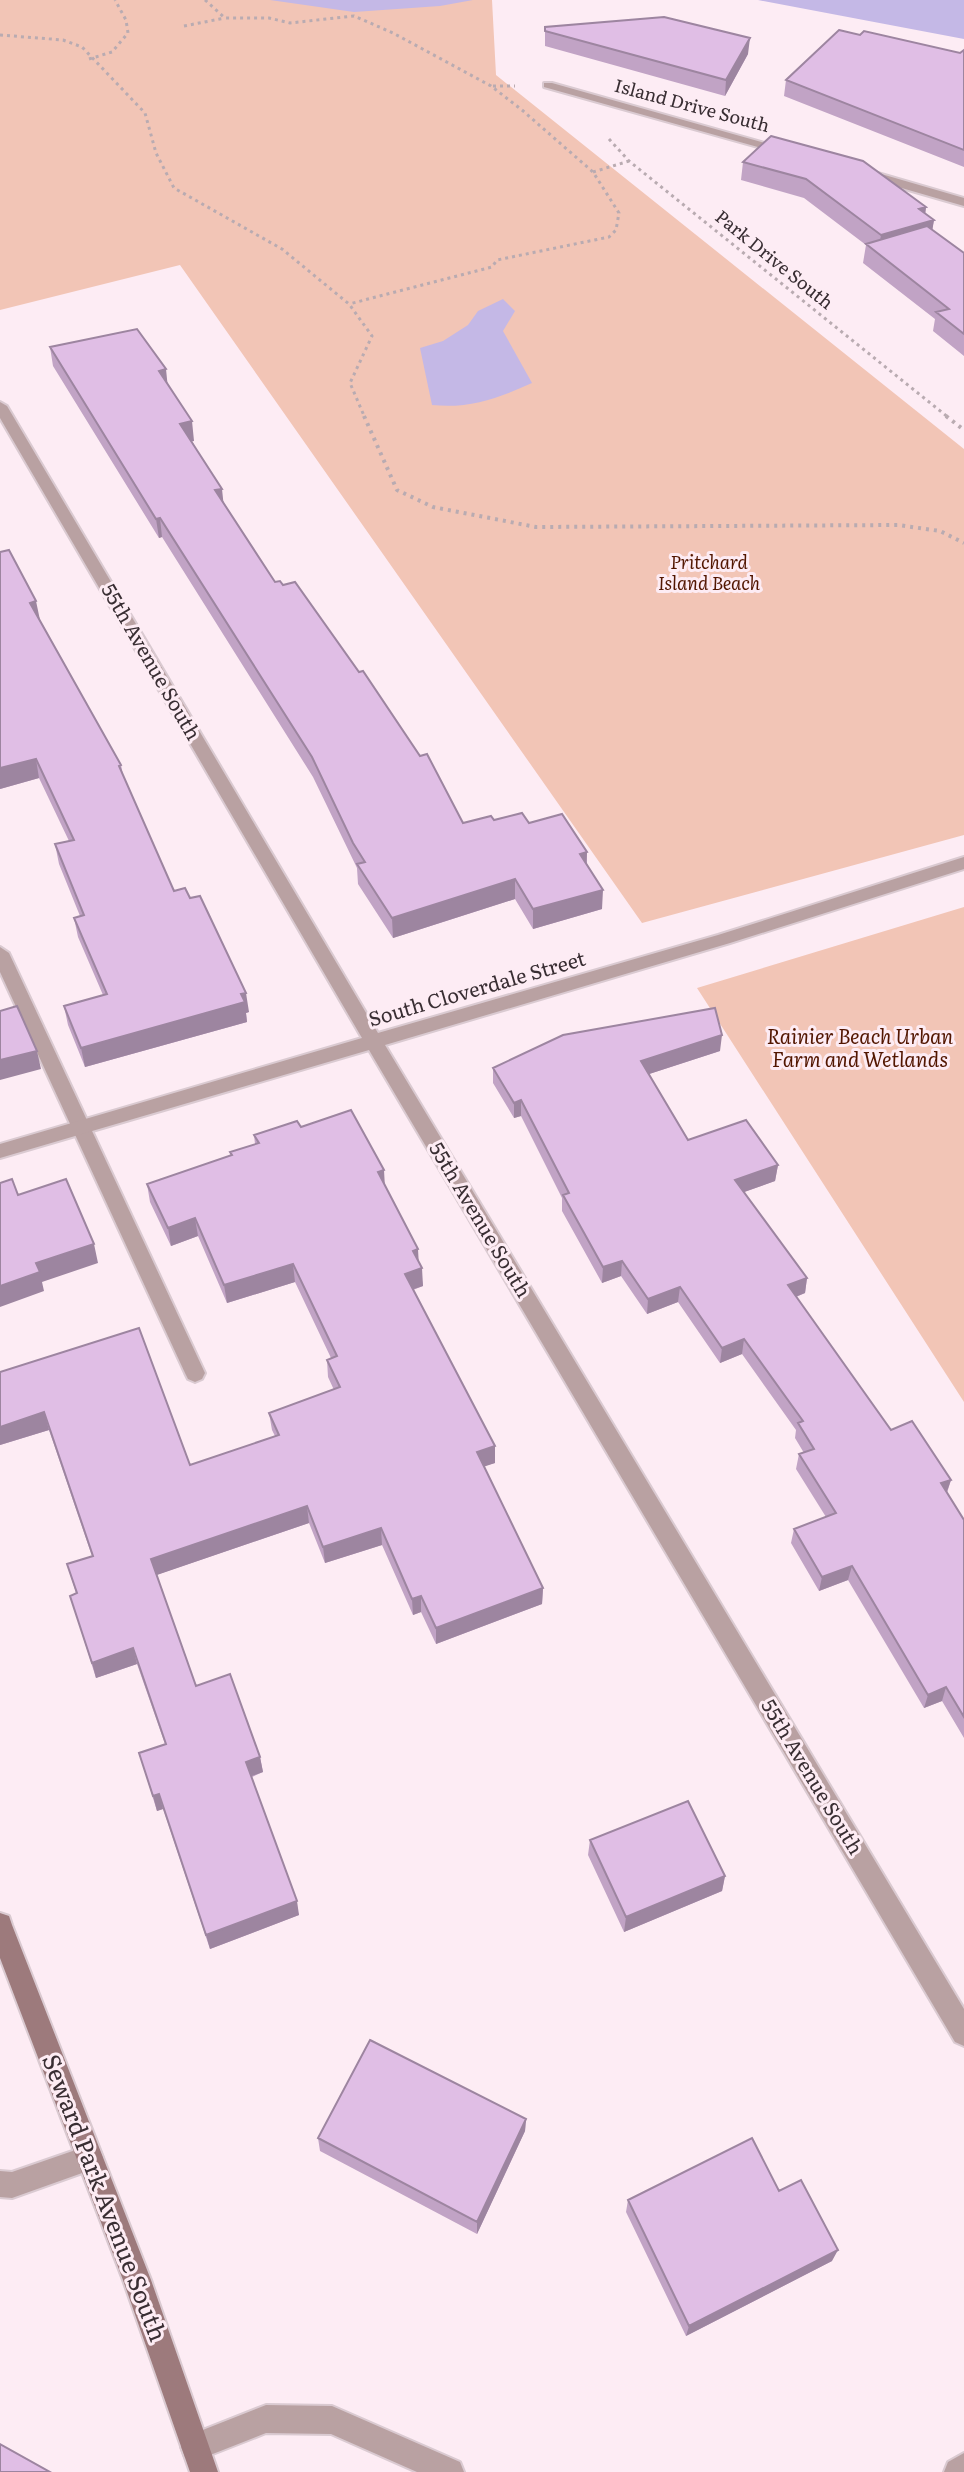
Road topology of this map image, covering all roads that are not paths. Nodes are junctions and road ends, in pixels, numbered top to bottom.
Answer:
1 (548, 85) dead end
2 (800, 155) edge
3 (845, 167) edge
4 (964, 202) edge
5 (0, 406) edge
6 (964, 863) edge
7 (0, 953) edge
8 (374, 1042) junction
9 (80, 1128) junction
10 (0, 1151) edge
11 (195, 1373) dead end
12 (0, 1925) edge
13 (964, 2033) edge
14 (90, 2158) junction
15 (0, 2184) edge
16 (200, 2459) edge
17 (964, 2467) edge
18 (450, 2472) edge
19 (958, 2472) edge

1 - 2 street, Island Drive South
3 - 4 street
5 - 8 street, 55th Avenue South
6 - 8 street, South Cloverdale Street
7 - 9 street
8 - 9 street, South Cloverdale Street
8 - 13 street, 55th Avenue South
9 - 10 street, South Cloverdale Street
9 - 11 street
12 - 14 street, Seward Park Avenue South
14 - 15 street
14 - 16 street, Seward Park Avenue South
16 - 18 street
17 - 19 street

